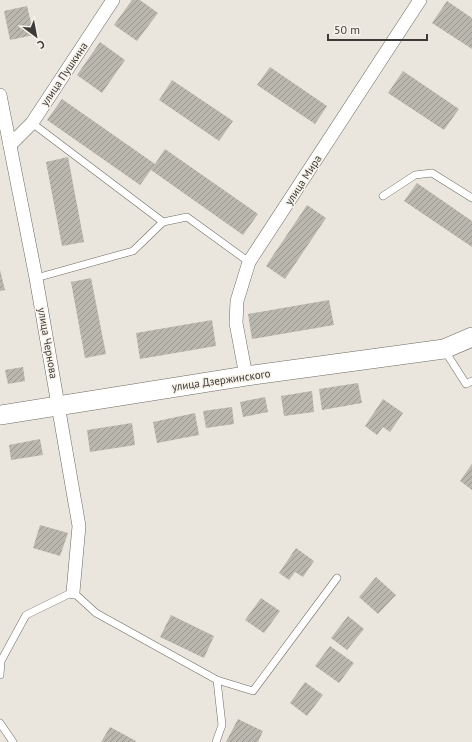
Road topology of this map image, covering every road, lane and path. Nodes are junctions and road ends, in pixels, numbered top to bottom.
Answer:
1 (113, 0) edge
2 (420, 0) edge
3 (0, 95) edge
4 (32, 123) junction
5 (10, 145) junction
6 (383, 196) dead end
7 (472, 198) edge
8 (163, 222) junction
9 (249, 262) junction
10 (36, 278) junction
11 (472, 337) edge
12 (444, 349) junction
13 (246, 376) junction
14 (472, 381) edge
15 (59, 405) junction
16 (0, 415) edge
17 (337, 578) dead end
18 (73, 592) junction
19 (1, 661) edge
20 (0, 675) edge
21 (217, 680) junction
22 (0, 723) edge
23 (14, 742) edge
24 (216, 742) edge

1 - 4 street, улица Пушкина
2 - 9 street, улица Мира
3 - 5 street, улица Чернова
4 - 5 street, улица Пушкина
4 - 8 lane
5 - 10 street, улица Чернова
6 - 7 lane
8 - 9 lane
8 - 10 lane
9 - 13 street, улица Мира
10 - 15 street, улица Чернова
11 - 12 street, улица Дзержинского
12 - 13 street, улица Дзержинского
12 - 14 lane
13 - 15 street, улица Дзержинского
15 - 16 street, улица Дзержинского
15 - 18 street, улица Чернова
17 - 21 lane
18 - 19 lane
18 - 21 lane
19 - 20 lane
21 - 24 lane
22 - 23 lane

